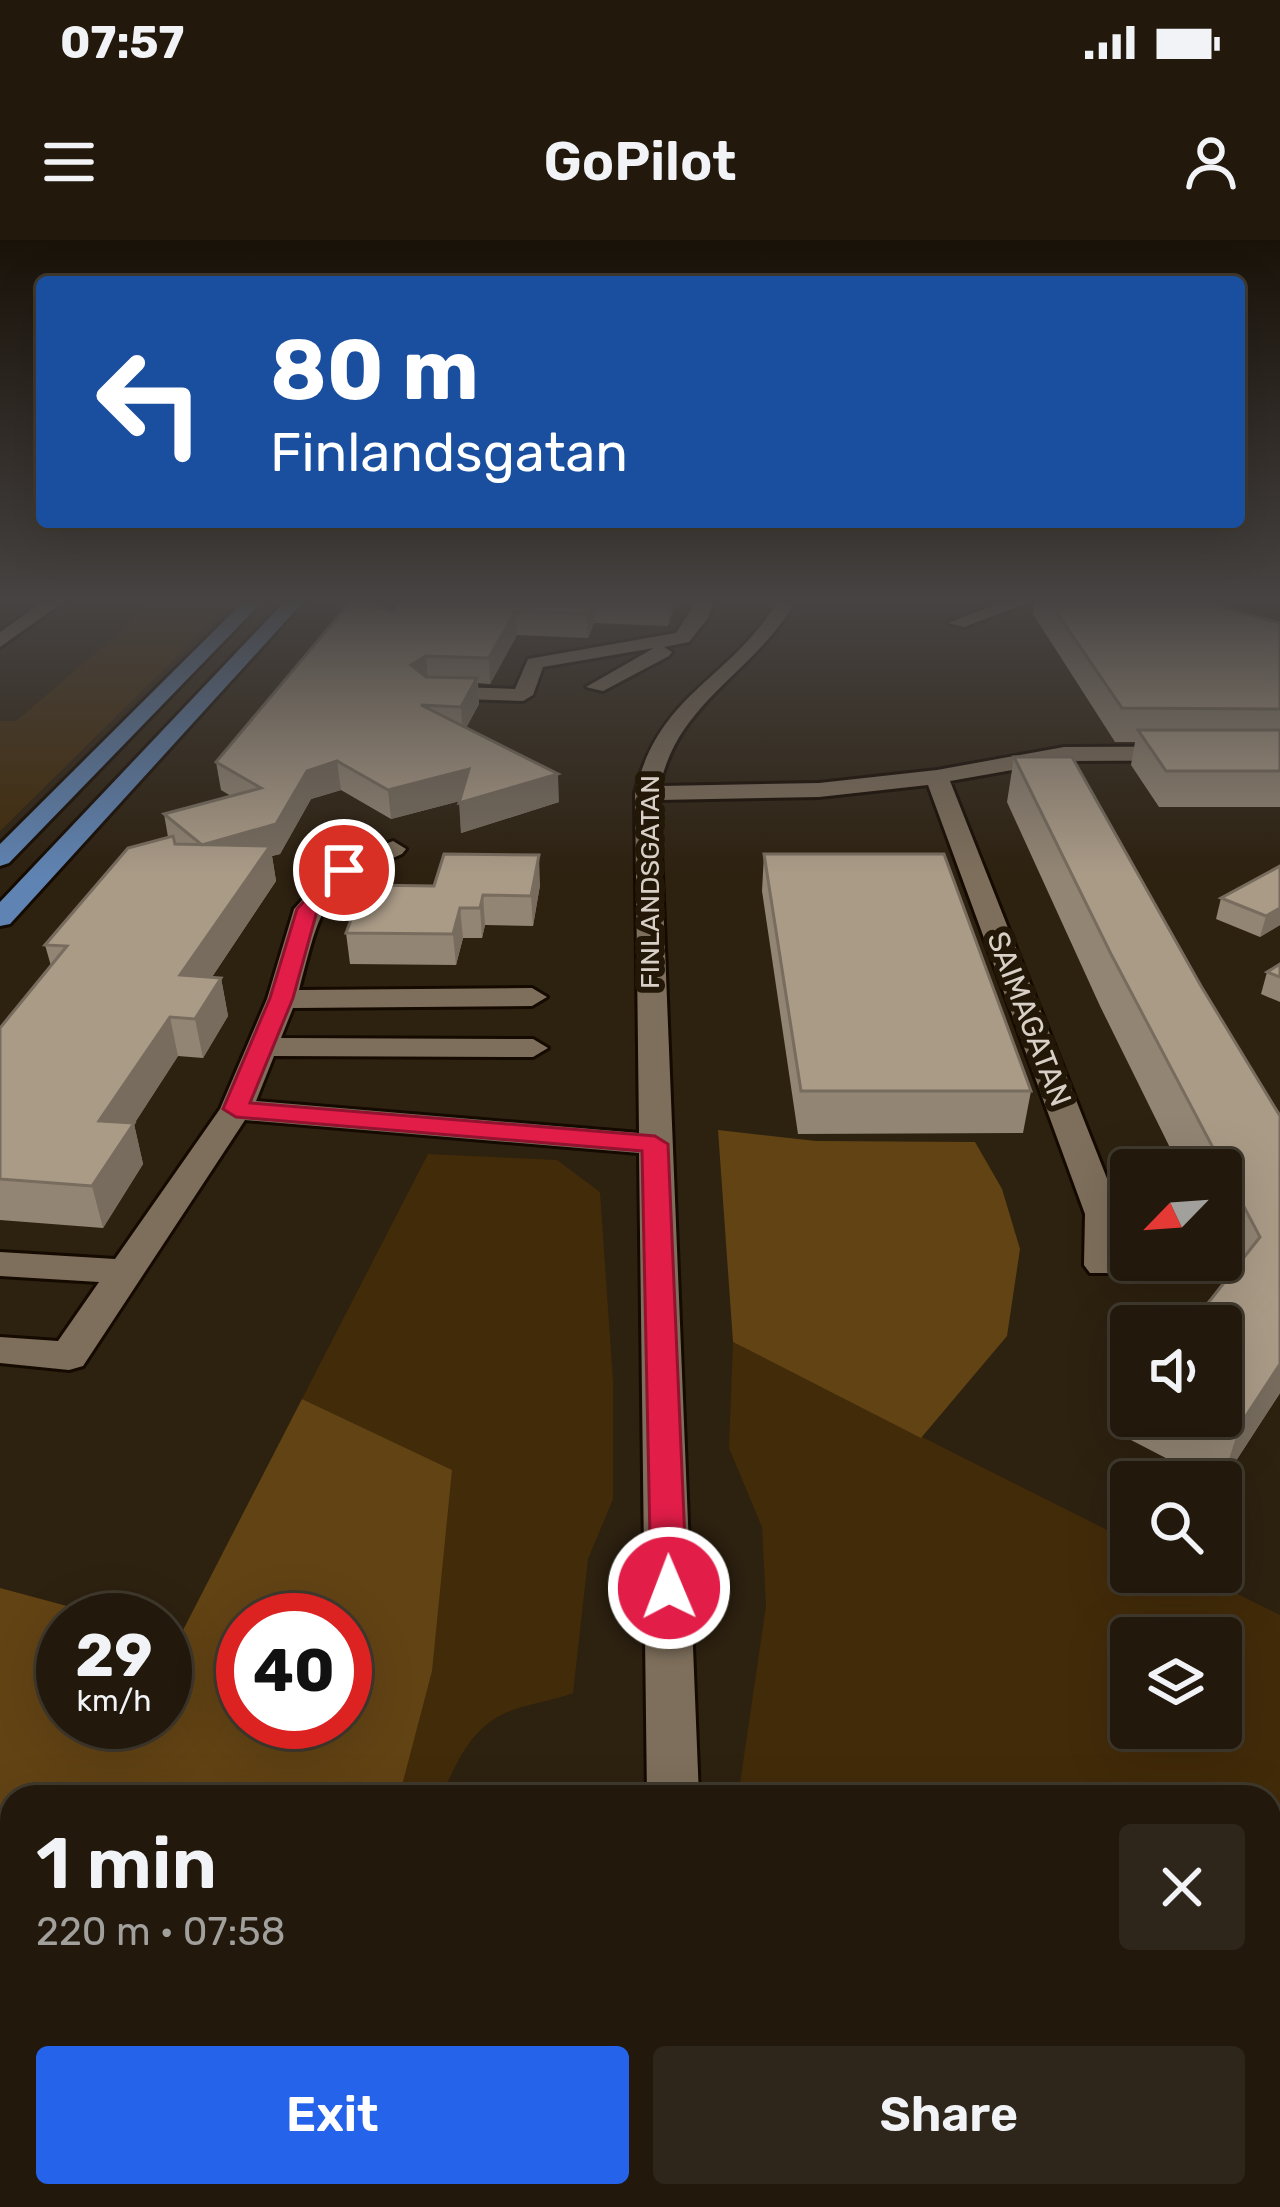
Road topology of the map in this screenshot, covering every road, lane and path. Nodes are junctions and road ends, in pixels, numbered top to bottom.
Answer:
1 (164, 692) edge
2 (211, 692) edge
3 (428, 692) edge
4 (524, 692) edge
5 (706, 692) edge
6 (1280, 753) edge
7 (937, 777) junction
8 (647, 794) junction
9 (393, 849) dead end
10 (0, 858) edge
11 (0, 918) edge
12 (532, 997) dead end
13 (281, 998) junction
14 (263, 1047) junction
15 (533, 1048) dead end
16 (236, 1109) junction
17 (655, 1144) junction
18 (0, 1264) edge
19 (1103, 1265) dead end
20 (126, 1272) junction
21 (0, 1351) edge
22 (673, 1785) edge

1 - 10 main road
2 - 11 main road
3 - 4 street
5 - 8 street, FINLANDSGATAN
6 - 7 street
7 - 8 street
7 - 19 street, SAIMAGATAN
8 - 17 street, FINLANDSGATAN
9 - 13 street
12 - 13 street
13 - 14 street
14 - 15 street
14 - 16 street
16 - 17 street
16 - 20 street
17 - 22 street, FINLANDSGATAN
18 - 20 street
20 - 21 street

